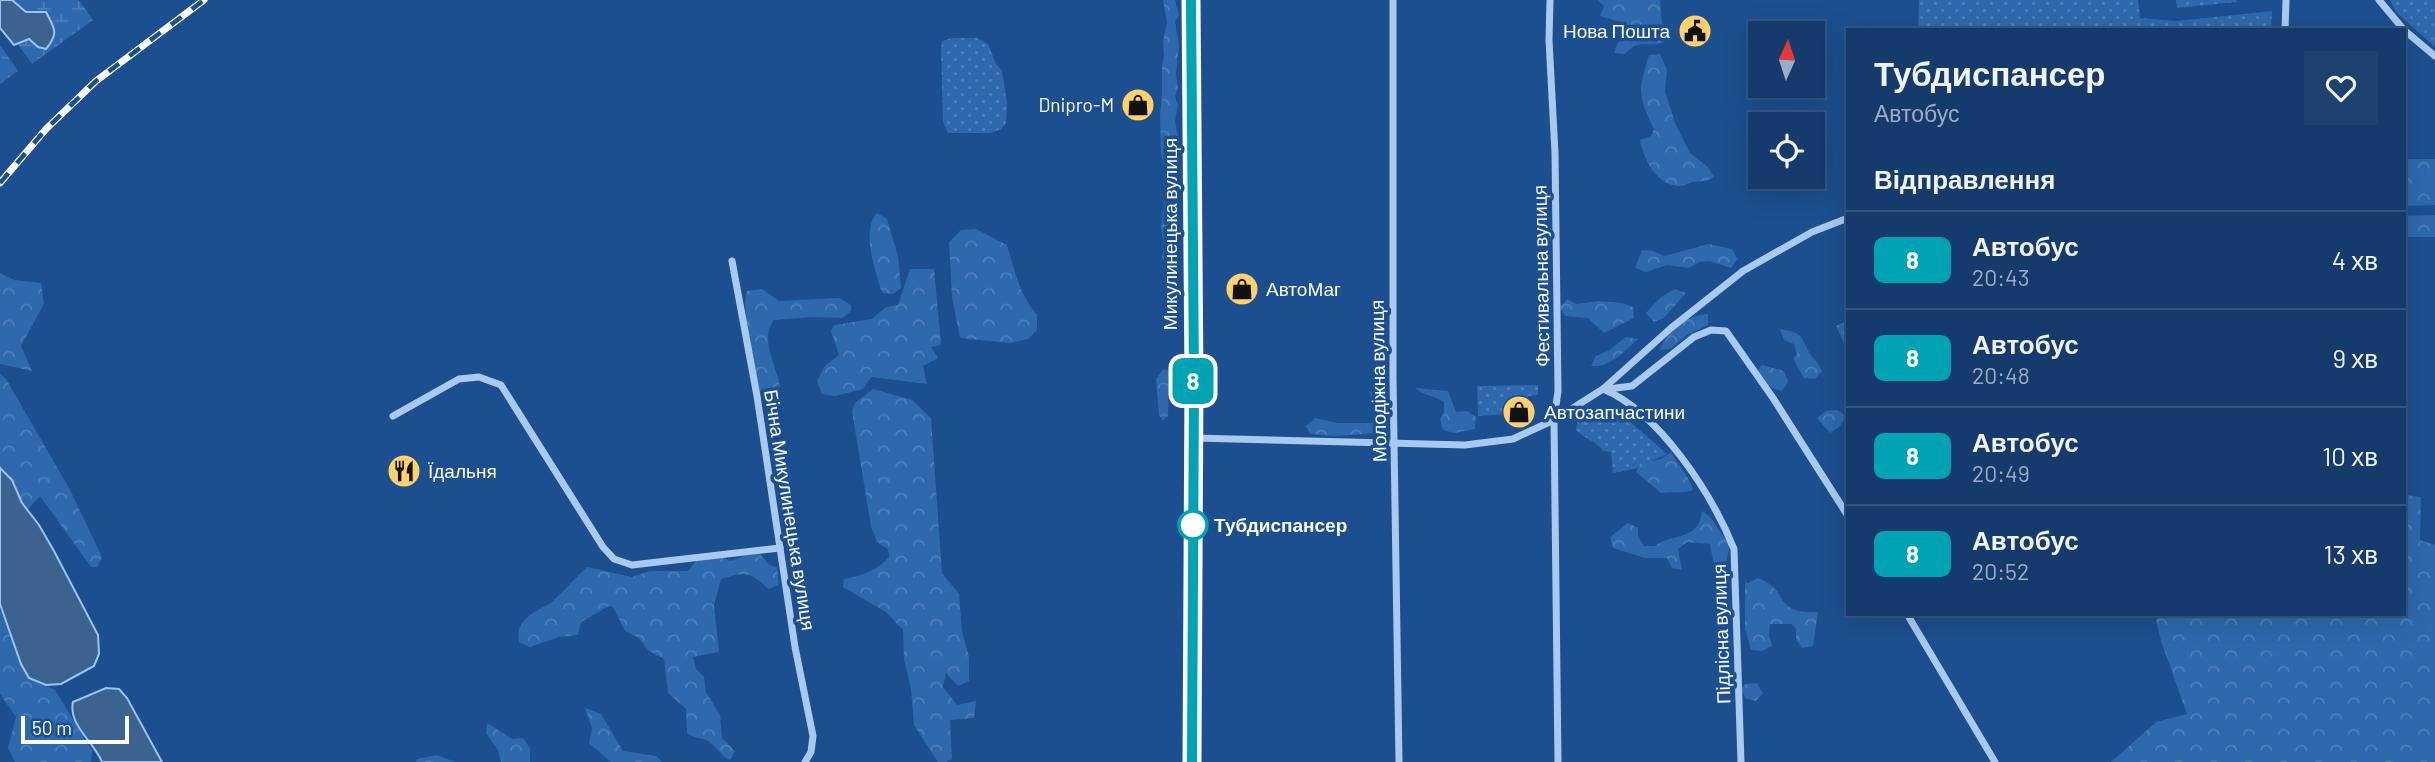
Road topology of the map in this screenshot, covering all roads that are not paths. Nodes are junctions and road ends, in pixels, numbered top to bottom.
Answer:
1 (1191, 0) edge
2 (1393, 0) edge
3 (1550, 0) edge
4 (2286, 0) edge
5 (2379, 0) edge
6 (2284, 28) edge
7 (2402, 28) edge
8 (2406, 32) edge
9 (2435, 56) edge
10 (1846, 219) edge
11 (732, 261) dead end
12 (1604, 389) junction
13 (393, 416) dead end
14 (1553, 420) junction
15 (1192, 438) junction
16 (1394, 443) junction
17 (1846, 513) edge
18 (780, 548) junction
19 (1908, 616) edge
20 (805, 762) edge
21 (1192, 762) edge
22 (1399, 762) edge
23 (1558, 762) edge
24 (1741, 762) edge
25 (1995, 762) edge

1 - 15 highway, Микулинецька вулиця
2 - 16 street, Молодіжна вулиця
3 - 14 street, Фестивальна вулиця
4 - 6 street
5 - 7 street
8 - 9 street
10 - 12 street
11 - 18 street, Бічна Микулинецька вулиця
12 - 14 street
12 - 17 street
12 - 24 street, Підлісна вулиця
13 - 18 street
14 - 16 street
14 - 23 street, Фестивальна вулиця
15 - 16 street
15 - 21 highway, Микулинецька вулиця
16 - 22 street, Молодіжна вулиця
18 - 20 street, Бічна Микулинецька вулиця
19 - 25 street

